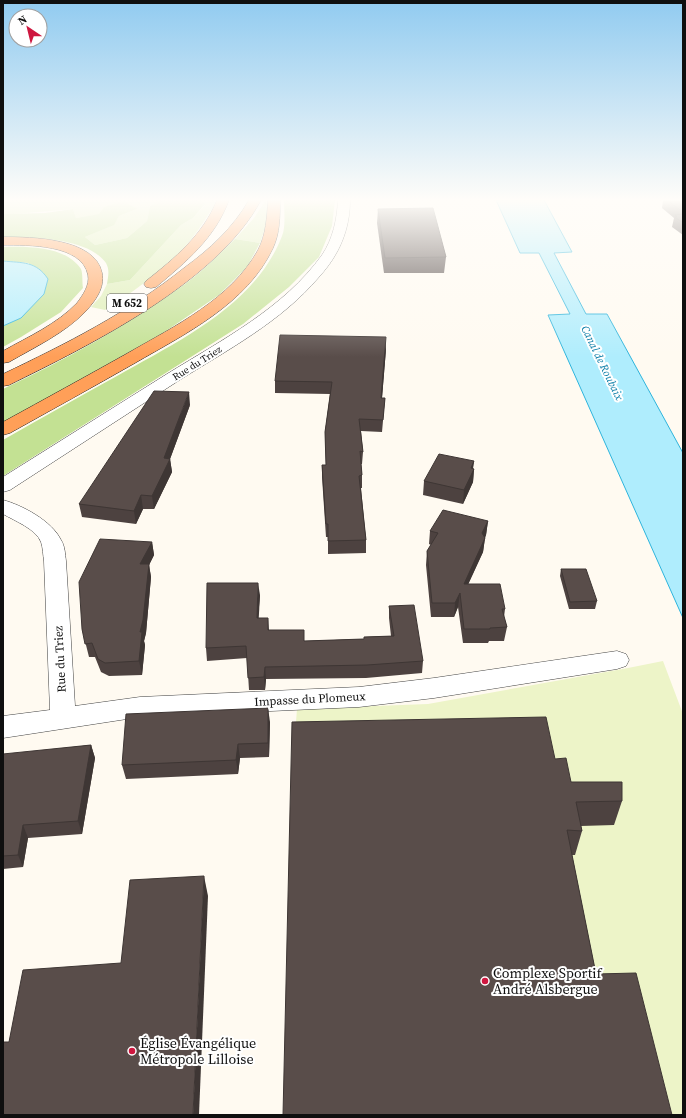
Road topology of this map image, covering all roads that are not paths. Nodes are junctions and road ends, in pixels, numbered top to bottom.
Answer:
1 (77, 252) edge
2 (187, 252) edge
3 (212, 252) edge
4 (264, 252) edge
5 (330, 252) edge
6 (3, 358) edge
7 (3, 373) edge
8 (3, 380) edge
9 (3, 430) edge
10 (3, 486) edge
11 (3, 506) edge
12 (617, 660) dead end
13 (63, 718) junction
14 (3, 727) edge

1 - 6 highway, M 652
2 - 7 highway, M 652
3 - 8 highway
4 - 9 highway
5 - 10 street, Rue du Triez
11 - 13 street, Rue du Triez
12 - 13 street, Impasse du Plomeux
13 - 14 street, Impasse du Plomeux

